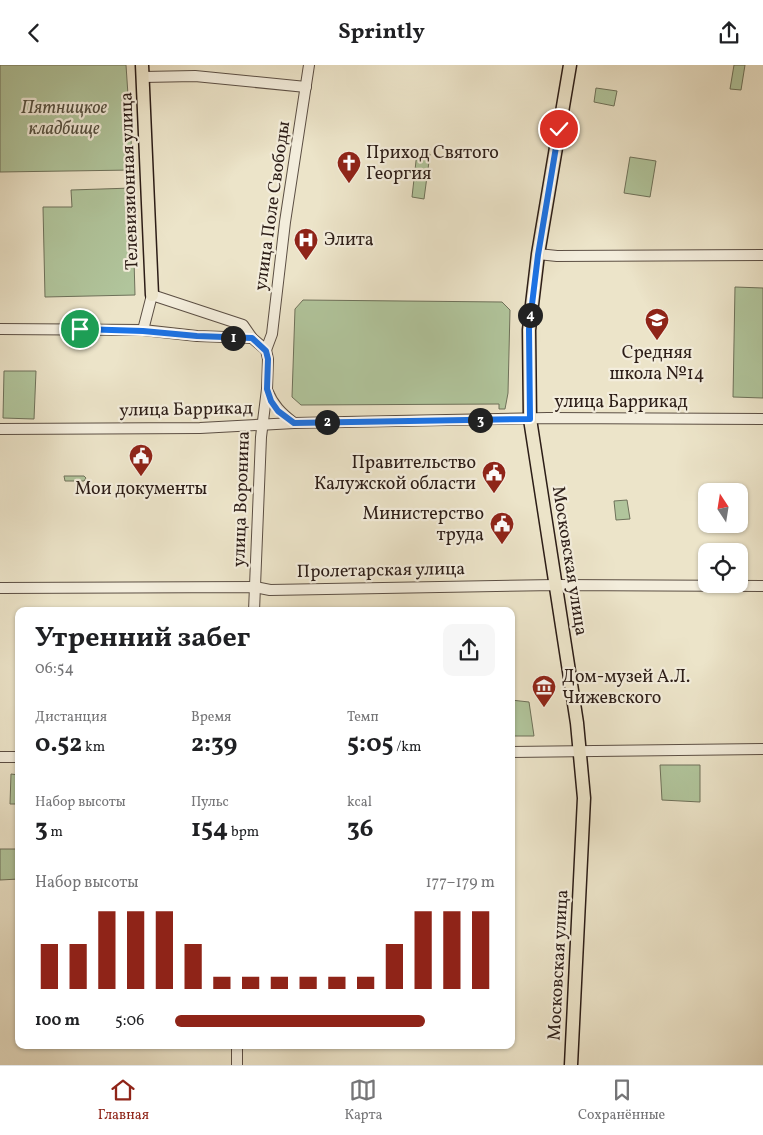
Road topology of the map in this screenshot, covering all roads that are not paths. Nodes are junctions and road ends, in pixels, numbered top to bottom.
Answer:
1 (309, 65) edge
2 (570, 65) edge
3 (142, 71) edge
4 (306, 87) junction
5 (538, 255) junction
6 (763, 255) edge
7 (152, 295) junction
8 (0, 329) edge
9 (143, 331) junction
10 (259, 344) junction
11 (267, 389) junction
12 (530, 419) junction
13 (763, 419) edge
14 (294, 423) junction
15 (261, 425) junction
16 (0, 429) edge
17 (556, 585) junction
18 (763, 586) edge
19 (255, 587) junction
20 (0, 588) edge
21 (254, 607) edge
22 (763, 749) edge
23 (515, 752) edge
24 (580, 752) junction
25 (0, 757) edge
26 (15, 757) edge
27 (237, 1049) edge
28 (237, 1065) edge
29 (572, 1065) edge

1 - 4 street, улица Поле Свободы
2 - 5 main road, Московская улица
3 - 4 street
3 - 7 main road, Телевизионная улица
4 - 10 street, улица Поле Свободы
5 - 6 street
5 - 12 main road, Московская улица
7 - 9 street
7 - 10 street
8 - 9 street
9 - 10 street
10 - 11 street, улица Поле Свободы
11 - 14 street
11 - 15 street, улица Воронина
12 - 13 street, улица Баррикад
12 - 14 street, улица Баррикад
12 - 17 main road, Московская улица
14 - 15 street, улица Баррикад
15 - 16 street, улица Баррикад
15 - 19 street, улица Воронина
17 - 18 street, Пролетарская улица
17 - 19 street, Пролетарская улица
17 - 24 main road, Московская улица
19 - 20 street, Пролетарская улица
19 - 21 street, улица Воронина
22 - 24 street
23 - 24 street
24 - 29 main road, Московская улица
25 - 26 street
27 - 28 street

